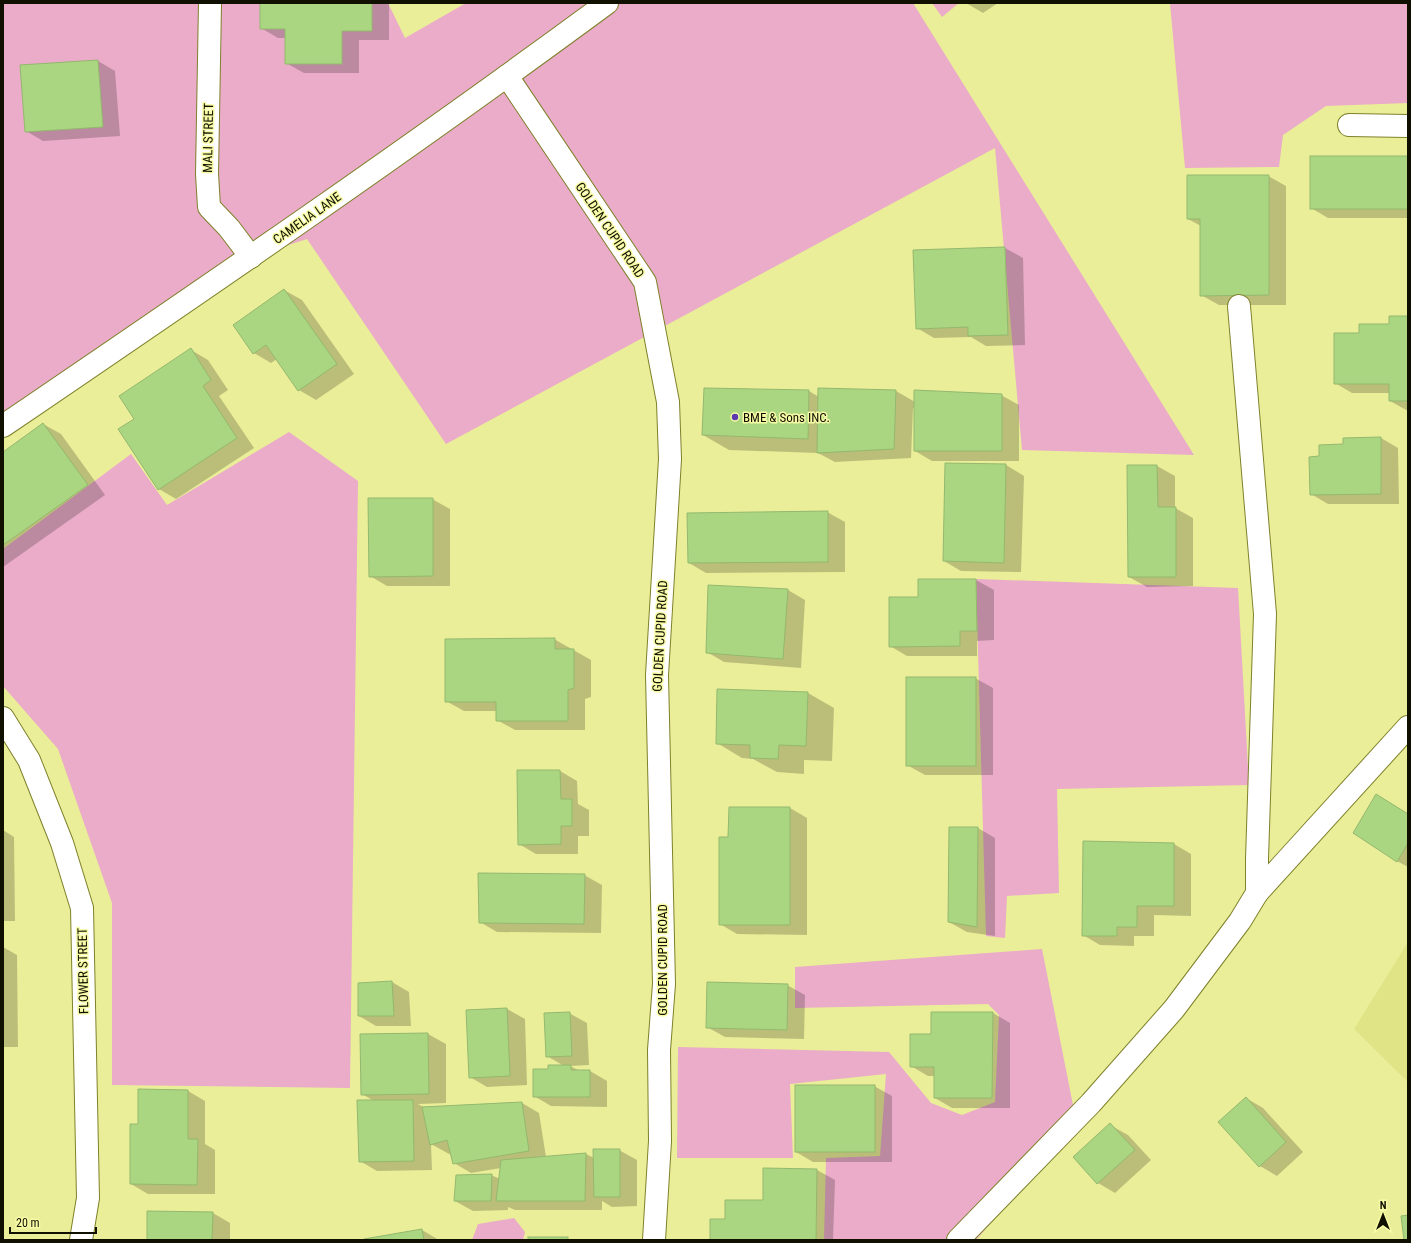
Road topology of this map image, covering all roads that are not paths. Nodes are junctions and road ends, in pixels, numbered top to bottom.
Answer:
1 (210, 3) edge
2 (607, 3) edge
3 (507, 76) junction
4 (1349, 125) dead end
5 (1408, 126) edge
6 (251, 257) junction
7 (1239, 306) dead end
8 (3, 426) edge
9 (3, 718) edge
10 (1408, 727) edge
11 (1257, 893) junction
12 (81, 1240) edge
13 (654, 1240) edge
14 (958, 1240) edge

1 - 6 street, MALI STREET
2 - 3 street, CAMELIA LANE
3 - 6 street, CAMELIA LANE
3 - 13 street, GOLDEN CUPID ROAD
4 - 5 street
6 - 8 street, CAMELIA LANE
7 - 11 street
9 - 12 street, FLOWER STREET
10 - 11 street
11 - 14 street

